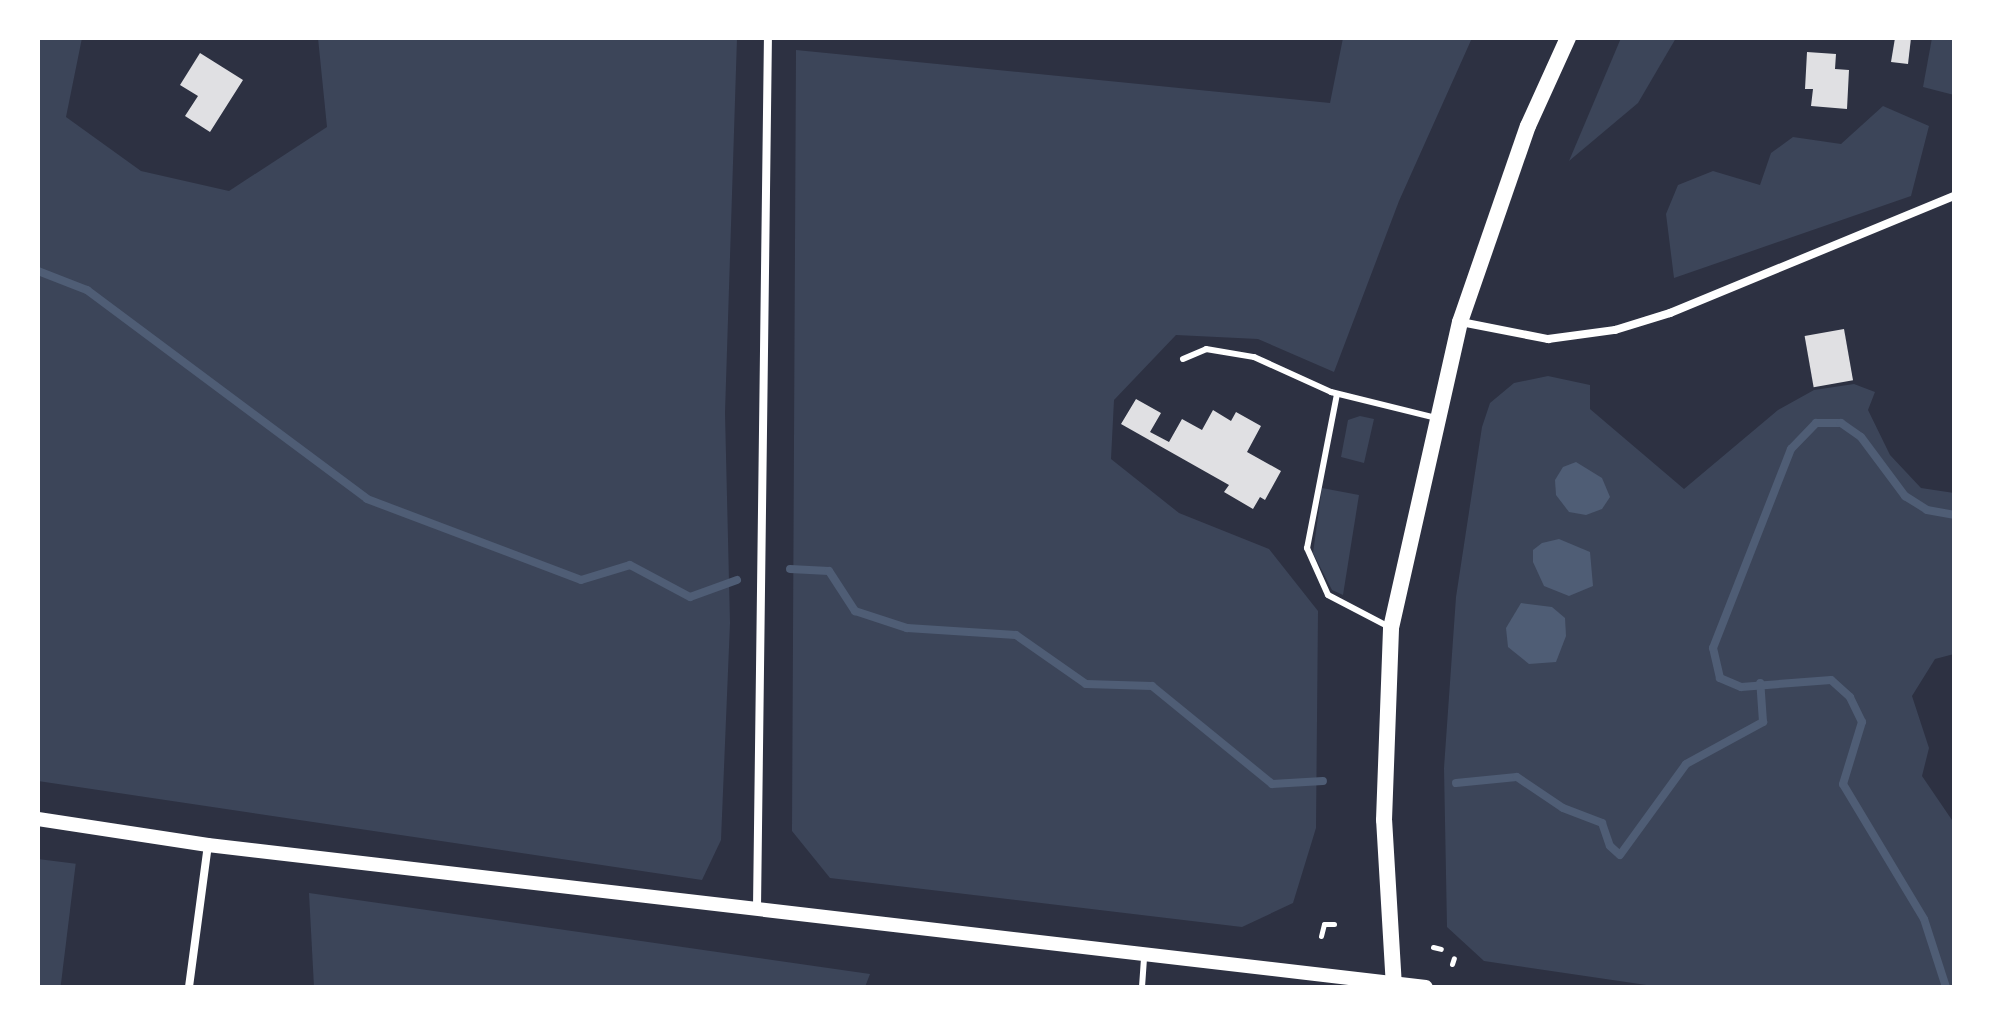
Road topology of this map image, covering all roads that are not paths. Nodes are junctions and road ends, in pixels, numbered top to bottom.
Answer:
1 (768, 38) edge
2 (1568, 38) edge
3 (1954, 196) edge
4 (1460, 322) junction
5 (1183, 359) dead end
6 (1337, 394) junction
7 (1436, 418) junction
8 (1391, 628) junction
9 (38, 819) edge
10 (208, 845) junction
11 (757, 908) junction
12 (1144, 955) junction
13 (1394, 985) edge
14 (189, 987) edge
15 (1142, 987) edge
16 (1426, 987) edge

1 - 11 street
2 - 4 main road
3 - 4 street
4 - 7 main road
5 - 6 lane
6 - 7 lane
6 - 8 lane
7 - 8 main road
8 - 13 main road
9 - 10 street
10 - 11 street
10 - 14 street
11 - 12 street
12 - 13 street
12 - 15 lane
13 - 16 street

